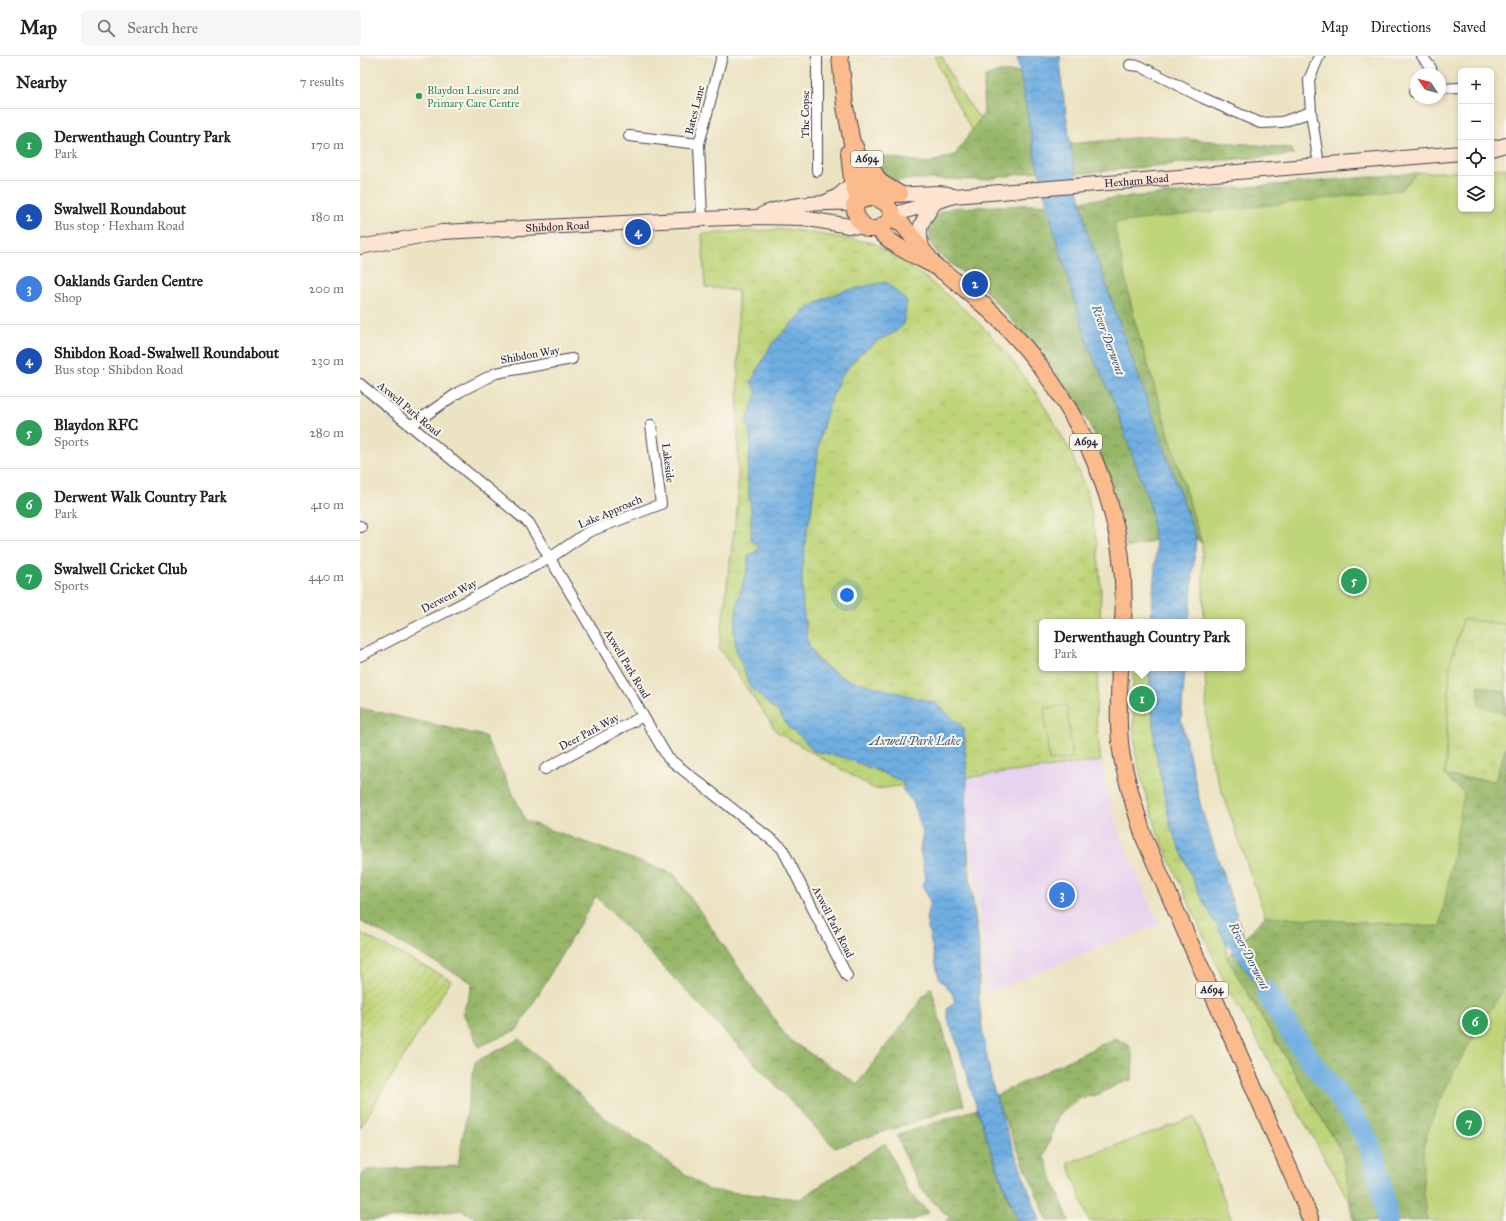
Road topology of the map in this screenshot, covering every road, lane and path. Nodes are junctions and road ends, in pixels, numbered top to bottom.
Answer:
1 (722, 56) edge
2 (817, 56) edge
3 (840, 56) edge
4 (1319, 56) edge
5 (1422, 56) edge
6 (1130, 65) dead end
7 (1431, 68) edge
8 (1458, 88) edge
9 (1446, 89) edge
10 (1311, 112) junction
11 (846, 115) junction
12 (629, 136) dead end
13 (852, 143) junction
14 (699, 144) junction
15 (1506, 146) edge
16 (1494, 148) edge
17 (1458, 153) edge
18 (1319, 165) junction
19 (817, 172) dead end
20 (853, 183) junction
21 (900, 194) junction
22 (954, 196) junction
23 (878, 198) junction
24 (936, 201) junction
25 (857, 202) junction
26 (824, 203) junction
27 (757, 217) junction
28 (893, 217) junction
29 (702, 219) junction
30 (870, 228) junction
31 (360, 247) edge
32 (924, 250) junction
33 (934, 265) junction
34 (572, 359) dead end
35 (360, 384) edge
36 (651, 425) dead end
37 (410, 426) junction
38 (661, 504) joint
39 (550, 558) junction
40 (1123, 619) edge
41 (360, 656) edge
42 (1120, 671) edge
43 (644, 716) junction
44 (545, 769) dead end
45 (847, 976) dead end
46 (1311, 1221) edge

1 - 14 street, Bates Lane
2 - 19 street, The Copse
3 - 11 main road, A694
4 - 10 street
5 - 7 street
6 - 10 street
8 - 9 street
10 - 18 street
11 - 13 main road, A694
11 - 21 main road, A694
12 - 14 street
13 - 20 main road, A694
13 - 23 main road, A694
14 - 29 street, Bates Lane
15 - 16 main road
17 - 18 main road, Hexham Road
18 - 22 main road, Hexham Road
20 - 25 main road, A694
20 - 26 main road
21 - 22 main road, Hexham Road
21 - 23 main road, Hexham Road
22 - 24 main road, Hexham Road
23 - 25 main road
23 - 28 main road, A694
24 - 28 main road, Hexham Road
24 - 32 main road
25 - 26 main road, Shibdon Road
25 - 30 main road, A694
26 - 27 main road, Shibdon Road
27 - 29 main road, Shibdon Road
27 - 30 main road, Shibdon Road
28 - 30 main road
28 - 32 main road, A694
29 - 31 main road, Shibdon Road
30 - 33 main road, A694
32 - 33 main road, A694
33 - 40 main road, A694
34 - 37 street, Shibdon Way
35 - 37 street, Axwell Park Road
36 - 38 street, Lakeside
37 - 39 street, Axwell Park Road
38 - 39 street, Lake Approach
39 - 41 street, Derwent Way
39 - 43 street, Axwell Park Road
42 - 46 main road, A694
43 - 44 street, Deer Park Way
43 - 45 street, Axwell Park Road

